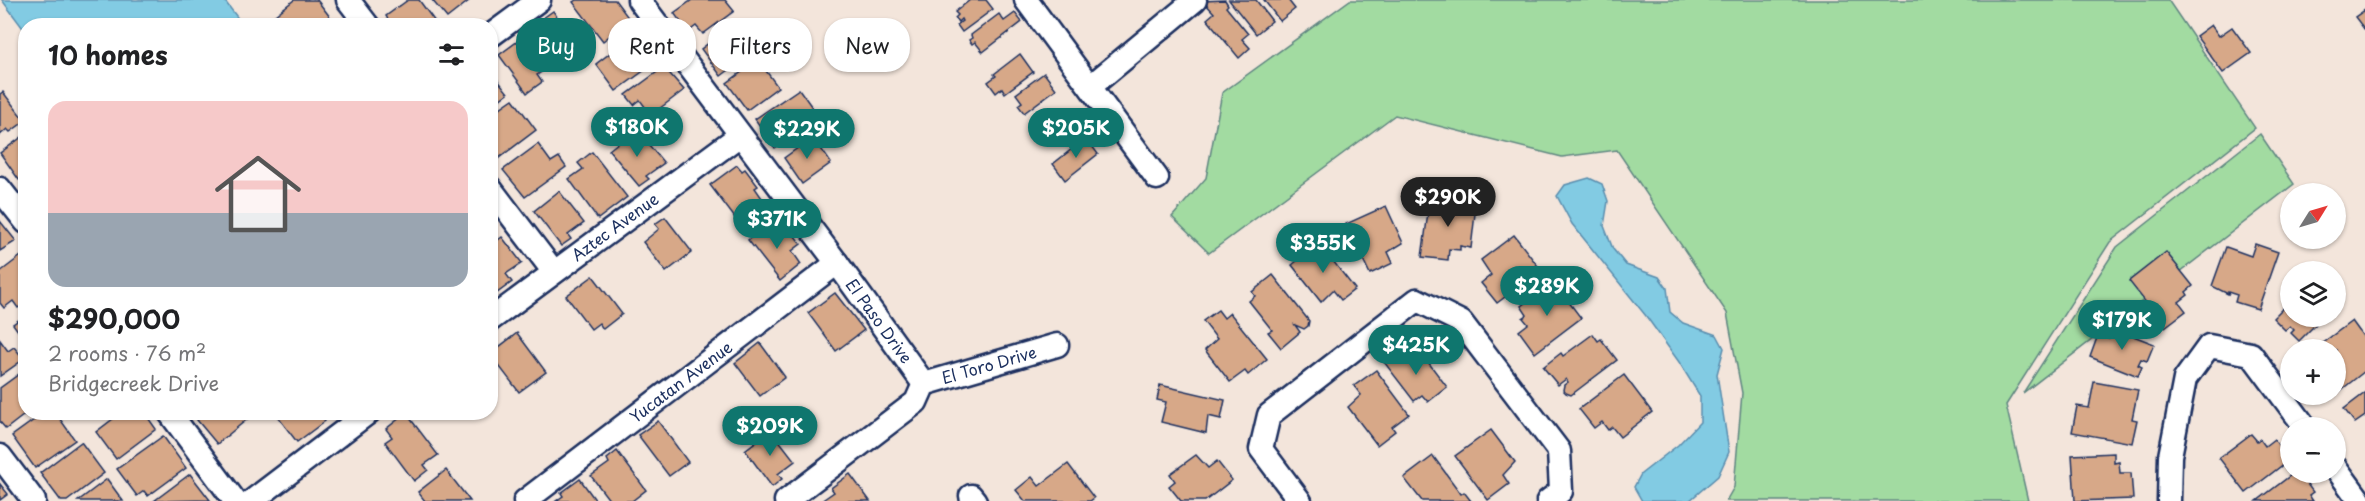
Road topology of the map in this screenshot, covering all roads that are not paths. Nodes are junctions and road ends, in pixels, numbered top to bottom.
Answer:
1 (348, 0) edge
2 (539, 0) edge
3 (639, 0) edge
4 (1026, 0) edge
5 (1195, 0) edge
6 (362, 18) edge
7 (498, 30) edge
8 (1091, 86) junction
9 (740, 135) junction
10 (1157, 178) dead end
11 (0, 189) edge
12 (498, 198) edge
13 (18, 212) edge
14 (837, 263) junction
15 (554, 272) junction
16 (498, 314) edge
17 (1057, 345) dead end
18 (924, 384) junction
19 (2298, 417) edge
20 (175, 420) edge
21 (358, 420) edge
22 (0, 456) edge
23 (2346, 482) edge
24 (34, 501) edge
25 (236, 501) edge
26 (252, 501) edge
27 (525, 501) edge
28 (786, 501) edge
29 (1300, 501) edge
30 (1548, 501) edge
31 (2169, 501) edge
32 (2360, 501) edge

1 - 6 street
2 - 7 street
3 - 9 street, El Paso Drive
4 - 8 street
5 - 8 street
8 - 10 street
9 - 14 street, El Paso Drive
9 - 15 street, Aztec Avenue
11 - 13 street
12 - 15 street
14 - 18 street, El Paso Drive
14 - 27 street, Yucatan Avenue
15 - 16 street, Aztec Avenue
17 - 18 street, El Toro Drive
18 - 28 street, El Toro Drive
19 - 31 street
20 - 25 street
21 - 26 street
22 - 24 street
23 - 32 street
29 - 30 street

